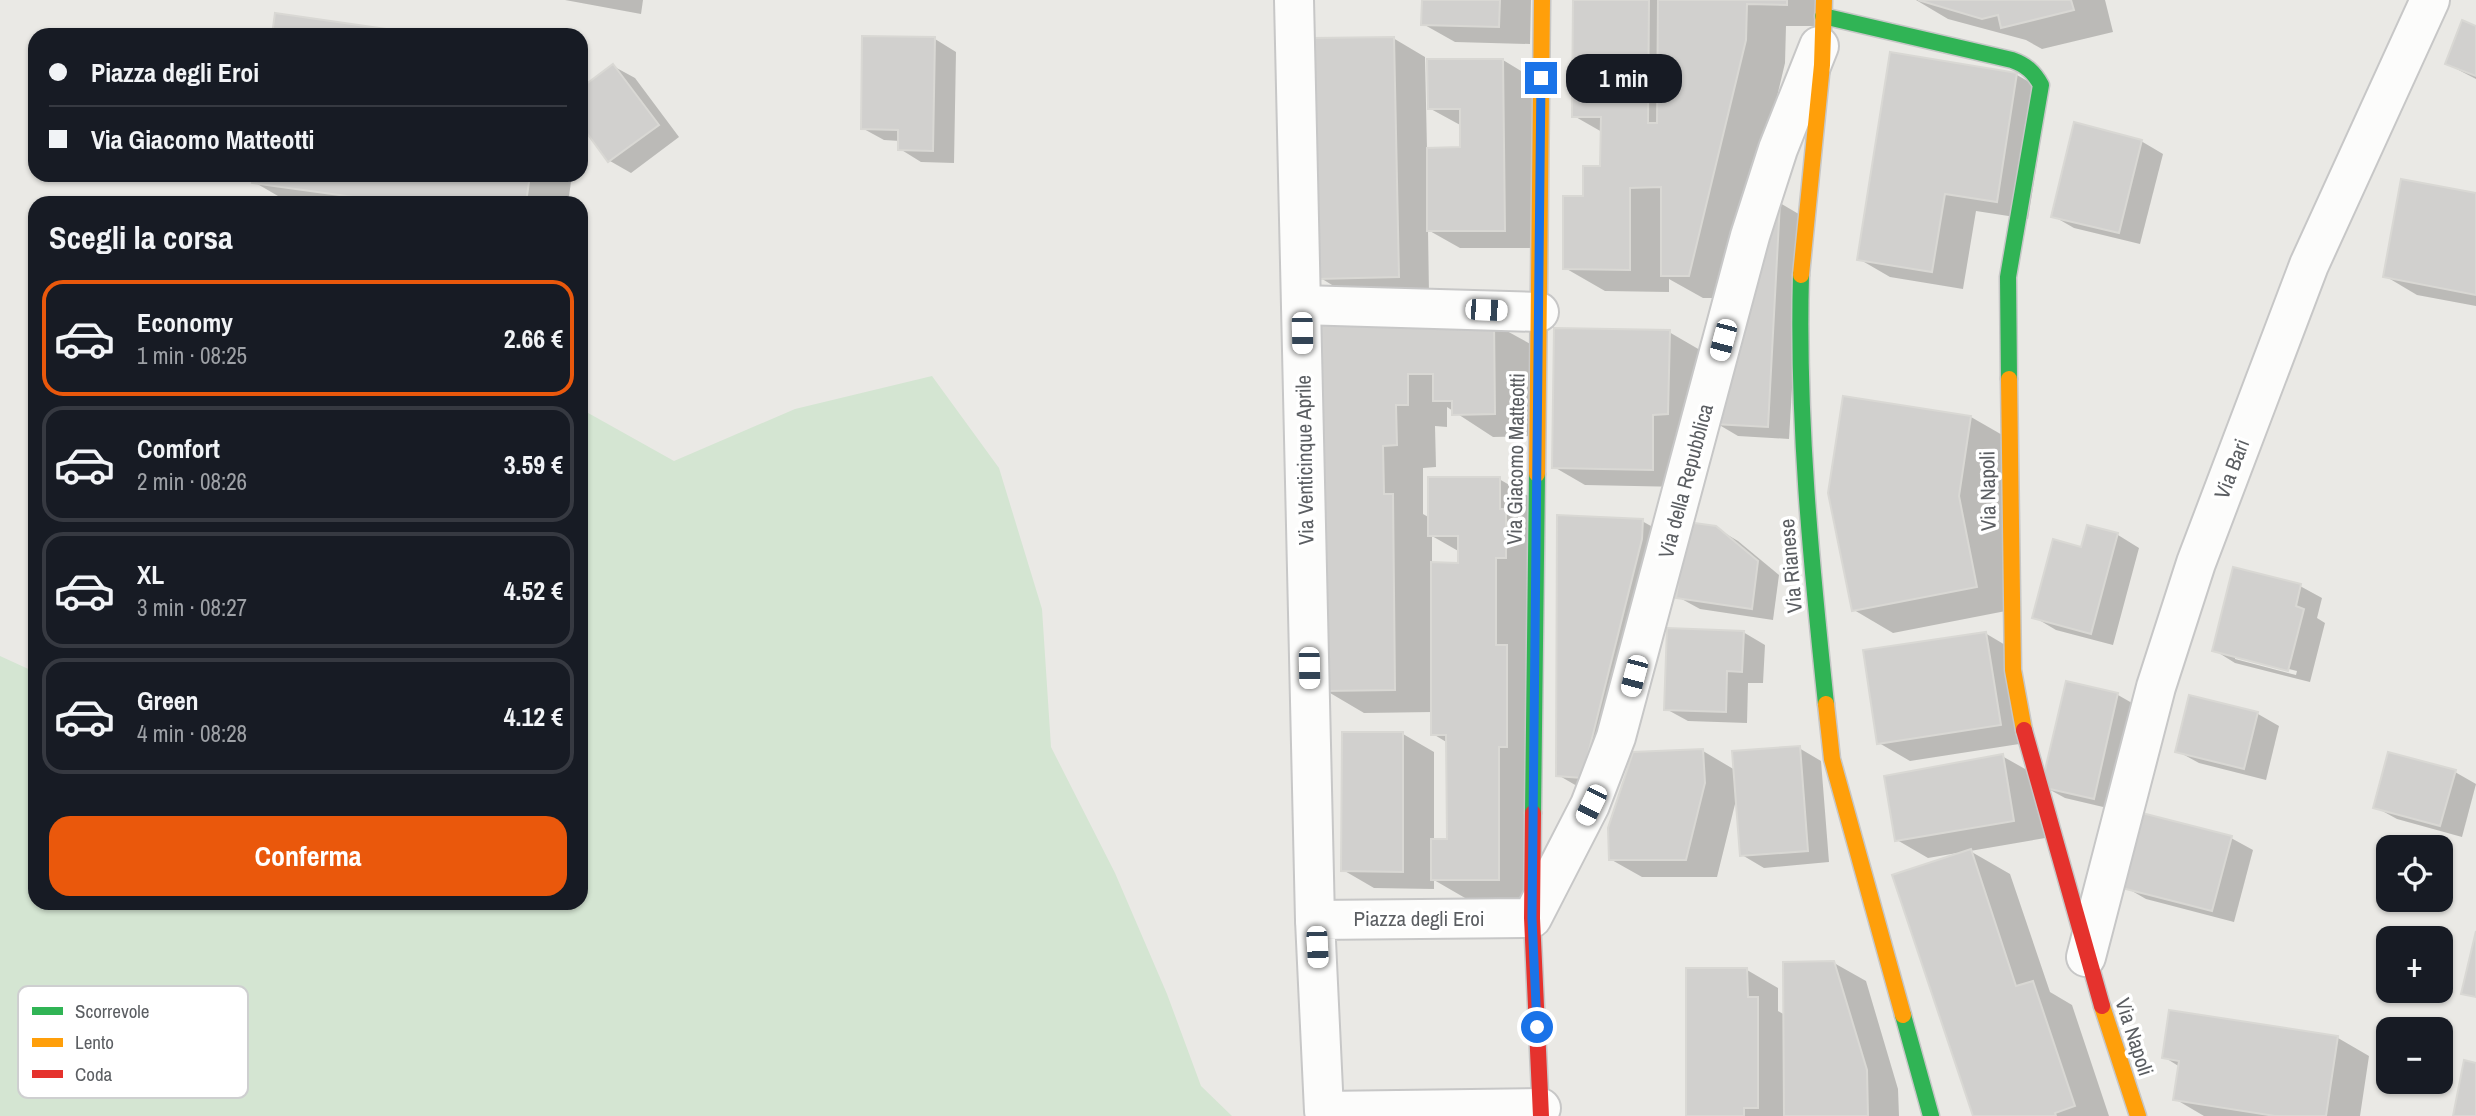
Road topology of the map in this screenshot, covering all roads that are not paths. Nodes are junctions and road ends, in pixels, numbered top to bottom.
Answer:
1 (1294, 0) edge
2 (1542, 0) edge
3 (2430, 0) edge
4 (1823, 17) edge
5 (1301, 305) junction
6 (1539, 312) junction
7 (1532, 918) junction
8 (1315, 920) junction
9 (2086, 957) junction
10 (1541, 1112) edge
11 (1324, 1113) edge
12 (1931, 1116) edge
13 (2138, 1116) edge

1 - 5 street, Via Venticinque Aprile
2 - 6 street, Via Giacomo Matteotti
3 - 9 street, Via Bari
4 - 7 street, Via della Repubblica
4 - 9 street, Via Napoli
4 - 12 street, Via Rianese
5 - 6 street
5 - 8 street, Via Venticinque Aprile
6 - 7 street, Via Giacomo Matteotti
7 - 8 street, Piazza degli Eroi
7 - 10 street
8 - 11 street
9 - 13 street, Via Napoli
10 - 11 street

